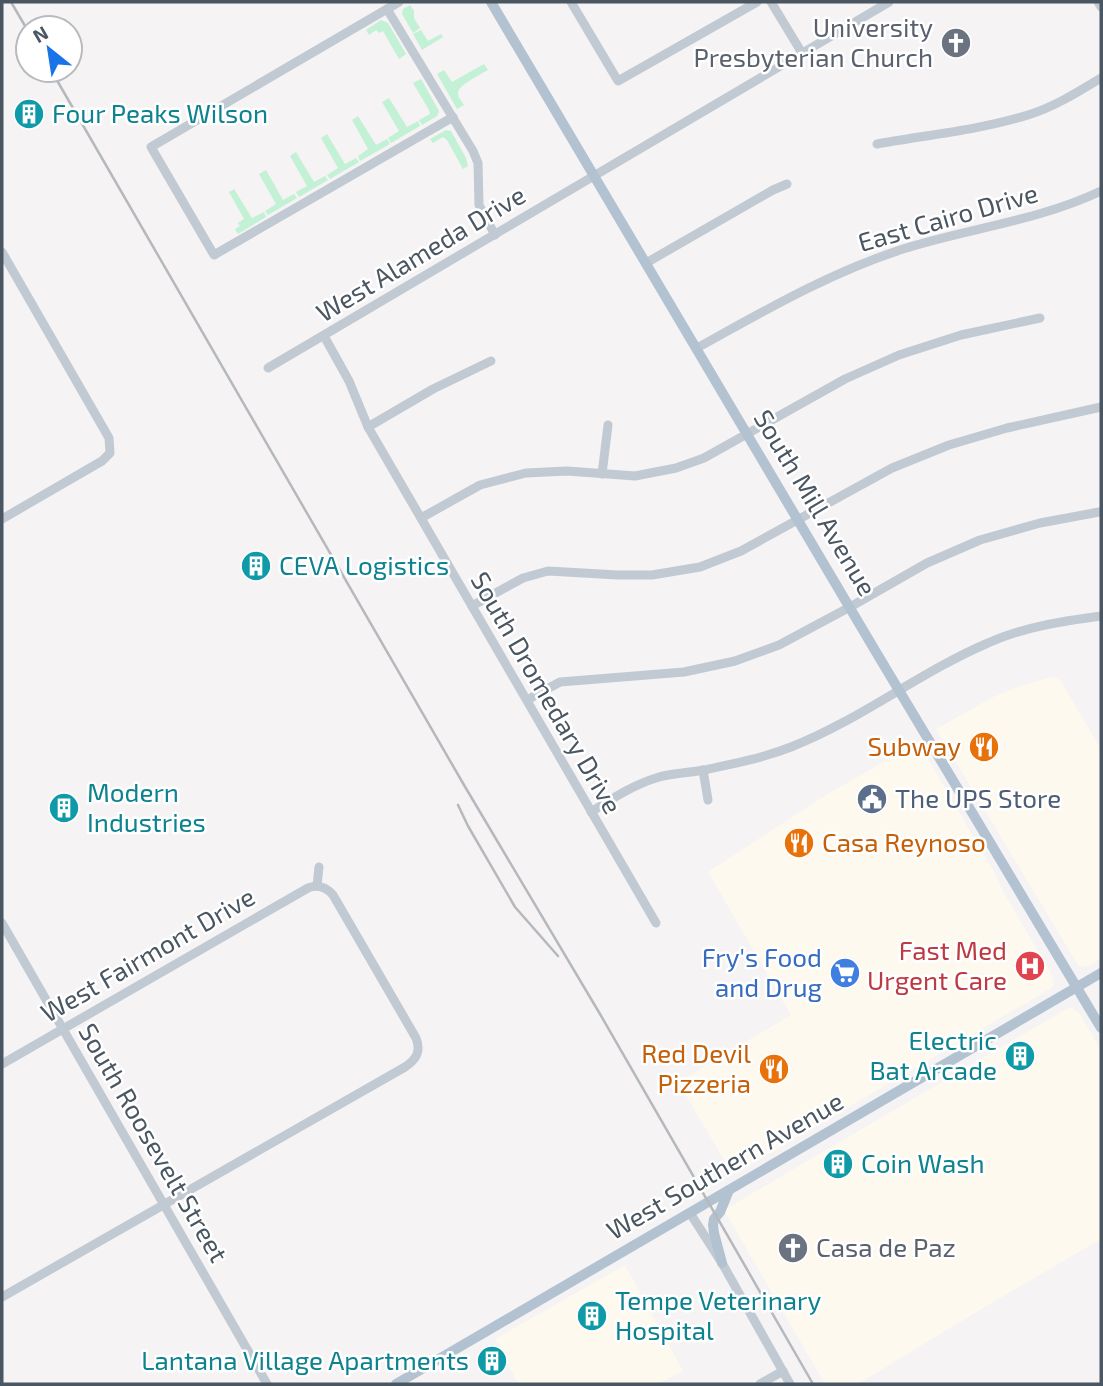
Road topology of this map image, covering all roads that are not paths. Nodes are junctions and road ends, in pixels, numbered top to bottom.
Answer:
1 (398, 2) edge
2 (491, 2) edge
3 (571, 2) edge
4 (757, 2) edge
5 (771, 2) edge
6 (889, 2) edge
7 (1098, 2) edge
8 (1101, 7) edge
9 (387, 9) junction
10 (802, 53) junction
11 (1101, 78) edge
12 (453, 117) junction
13 (877, 144) dead end
14 (594, 175) junction
15 (787, 184) dead end
16 (1101, 191) edge
17 (495, 234) junction
18 (2, 252) edge
19 (646, 263) junction
20 (1040, 318) dead end
21 (324, 336) junction
22 (697, 348) junction
23 (491, 361) dead end
24 (268, 368) dead end
25 (1101, 407) edge
26 (608, 425) dead end
27 (368, 427) junction
28 (748, 433) junction
29 (602, 474) junction
30 (1099, 512) dead end
31 (2, 519) edge
32 (421, 519) junction
33 (798, 521) junction
34 (472, 606) junction
35 (850, 607) junction
36 (1101, 616) edge
37 (900, 691) junction
38 (527, 700) junction
39 (703, 770) junction
40 (708, 800) dead end
41 (591, 812) junction
42 (319, 867) dead end
43 (319, 886) junction
44 (2, 923) edge
45 (656, 923) dead end
46 (1101, 973) edge
47 (1077, 988) junction
48 (63, 1028) junction
49 (1101, 1028) edge
50 (2, 1064) edge
51 (729, 1190) junction
52 (164, 1204) junction
53 (690, 1213) junction
54 (722, 1263) junction
55 (2, 1297) edge
56 (783, 1371) junction
57 (267, 1384) edge
58 (396, 1384) edge
59 (760, 1384) edge
60 (790, 1384) edge

1 - 9 street
2 - 14 main road, South Mill Avenue
3 - 4 street
5 - 10 street
6 - 10 street, West Alameda Drive
7 - 8 street
9 - 12 street
9 - 12 street
10 - 14 street, West Alameda Drive
11 - 13 street
12 - 17 street
14 - 17 street, West Alameda Drive
14 - 19 main road, South Mill Avenue
15 - 19 street
16 - 22 street, East Cairo Drive
17 - 21 street, West Alameda Drive
18 - 31 street
19 - 22 main road, South Mill Avenue
20 - 28 street
21 - 24 street, West Alameda Drive
21 - 27 street, South Dromedary Drive
22 - 28 main road, South Mill Avenue
23 - 27 street
25 - 33 street
26 - 29 street
27 - 32 street, South Dromedary Drive
28 - 29 street
28 - 33 main road, South Mill Avenue
29 - 32 street
30 - 35 street
32 - 34 street, South Dromedary Drive
33 - 34 street
33 - 35 main road, South Mill Avenue
34 - 38 street, South Dromedary Drive
35 - 37 main road, South Mill Avenue
35 - 38 street
36 - 37 street
37 - 39 street
37 - 47 main road, South Mill Avenue
38 - 41 street, South Dromedary Drive
39 - 40 street
39 - 41 street
41 - 45 street, South Dromedary Drive
42 - 43 street
43 - 48 street, West Fairmont Drive
43 - 52 street
44 - 48 street, South Roosevelt Street
46 - 47 main road, West Southern Avenue
47 - 49 main road, South Mill Avenue
47 - 51 main road, West Southern Avenue
48 - 50 street, West Fairmont Drive
48 - 52 street, South Roosevelt Street
51 - 53 main road, West Southern Avenue
51 - 54 main road
52 - 55 street
52 - 57 street, South Roosevelt Street
53 - 54 street
53 - 58 main road, West Southern Avenue
54 - 56 street
56 - 59 street
56 - 60 street

